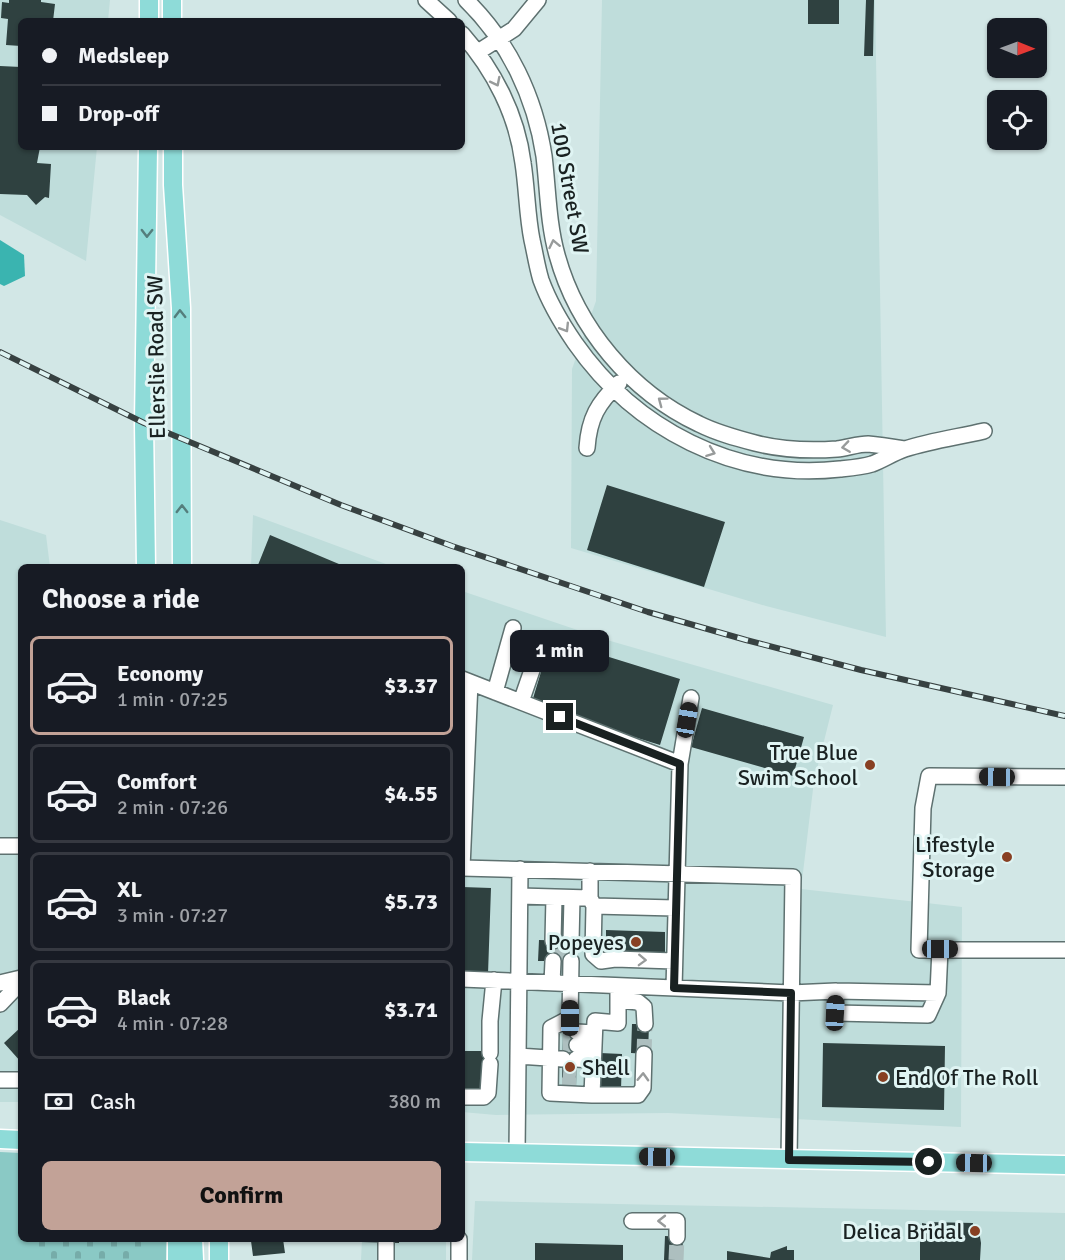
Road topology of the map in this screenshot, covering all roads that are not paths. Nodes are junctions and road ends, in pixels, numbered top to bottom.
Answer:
1 (149, 0) edge
2 (172, 0) edge
3 (426, 0) edge
4 (466, 0) edge
5 (538, 0) edge
6 (149, 18) edge
7 (172, 18) edge
8 (446, 18) edge
9 (465, 37) edge
10 (498, 39) junction
11 (478, 52) junction
12 (148, 150) edge
13 (173, 150) edge
14 (628, 375) junction
15 (612, 389) junction
16 (984, 431) dead end
17 (587, 448) dead end
18 (904, 449) junction
19 (146, 564) edge
20 (182, 564) edge
21 (513, 628) dead end
22 (540, 647) dead end
23 (466, 680) edge
24 (495, 692) junction
25 (691, 698) dead end
26 (521, 702) junction
27 (465, 727) edge
28 (680, 764) junction
29 (1065, 777) edge
30 (0, 846) edge
31 (18, 846) edge
32 (465, 868) edge
33 (520, 869) junction
34 (590, 871) junction
35 (676, 874) junction
36 (520, 896) junction
37 (563, 897) junction
38 (592, 902) junction
39 (675, 908) junction
40 (562, 941) tunnel mouth
41 (940, 949) junction
42 (1065, 950) edge
43 (561, 961) tunnel mouth
44 (674, 961) junction
45 (465, 979) edge
46 (18, 980) edge
47 (494, 980) junction
48 (519, 981) junction
49 (0, 983) edge
50 (18, 983) edge
51 (561, 983) junction
52 (674, 988) junction
53 (836, 991) junction
54 (618, 993) junction
55 (791, 993) junction
56 (938, 993) junction
57 (0, 1004) edge
58 (645, 1024) tunnel mouth
59 (644, 1054) tunnel mouth
60 (519, 1056) junction
61 (564, 1057) junction
62 (593, 1059) junction
63 (0, 1080) edge
64 (18, 1080) edge
65 (465, 1097) edge
66 (0, 1139) edge
67 (18, 1140) edge
68 (465, 1152) edge
69 (517, 1153) junction
70 (789, 1160) junction
71 (1065, 1165) edge
72 (632, 1221) dead end
73 (677, 1237) tunnel mouth
74 (177, 1242) edge
75 (193, 1242) edge
76 (219, 1242) edge
77 (459, 1242) edge
78 (386, 1243) dead end
79 (177, 1260) edge
80 (194, 1260) edge
81 (219, 1260) edge
82 (386, 1260) edge
83 (459, 1260) edge

1 - 6 main road
2 - 7 main road
3 - 8 street
4 - 10 street, 100 Street SW
5 - 10 street
9 - 11 street, 100 Street SW
10 - 11 street
14 -> 10 street, 100 Street SW
11 -> 15 street, 100 Street SW
12 -> 19 main road, Ellerslie Road SW
20 -> 13 main road, Ellerslie Road SW
14 - 15 street
18 -> 14 street, 100 Street SW
15 - 17 street
15 -> 18 street, 100 Street SW
16 - 18 street, 100 Street SW
21 - 24 street
22 - 26 street
23 - 24 street
23 - 27 street
24 - 26 street
25 - 28 street
26 - 28 street
28 - 35 street
29 - 41 street
30 - 31 street
32 - 33 street
33 - 34 street
33 - 36 street
34 - 35 street
34 - 38 street
35 - 39 street
35 - 55 street
36 - 37 street
36 - 48 street
37 - 38 street
37 - 40 street
38 - 39 street
38 -> 44 street
39 - 44 street
41 - 42 street
41 - 56 street
43 - 51 street
44 - 52 street
45 - 47 street
46 - 49 street
47 - 48 street
47 - 65 street
48 - 51 street
48 - 60 street
50 - 57 street
51 - 54 street
51 - 61 street
52 - 54 street
52 - 55 street
53 - 55 street
53 - 56 street
53 - 56 street
54 - 58 street
54 - 62 street
55 - 70 street
62 -> 59 street
60 - 61 street
60 - 69 street
61 - 62 street
61 - 62 street
61 - 62 street
61 - 62 street
63 - 64 street
66 - 67 main road
68 - 69 main road
69 - 70 main road
70 - 71 main road
73 -> 72 street
74 - 79 main road
75 - 80 main road
76 - 81 main road
77 - 83 street
78 - 82 street

